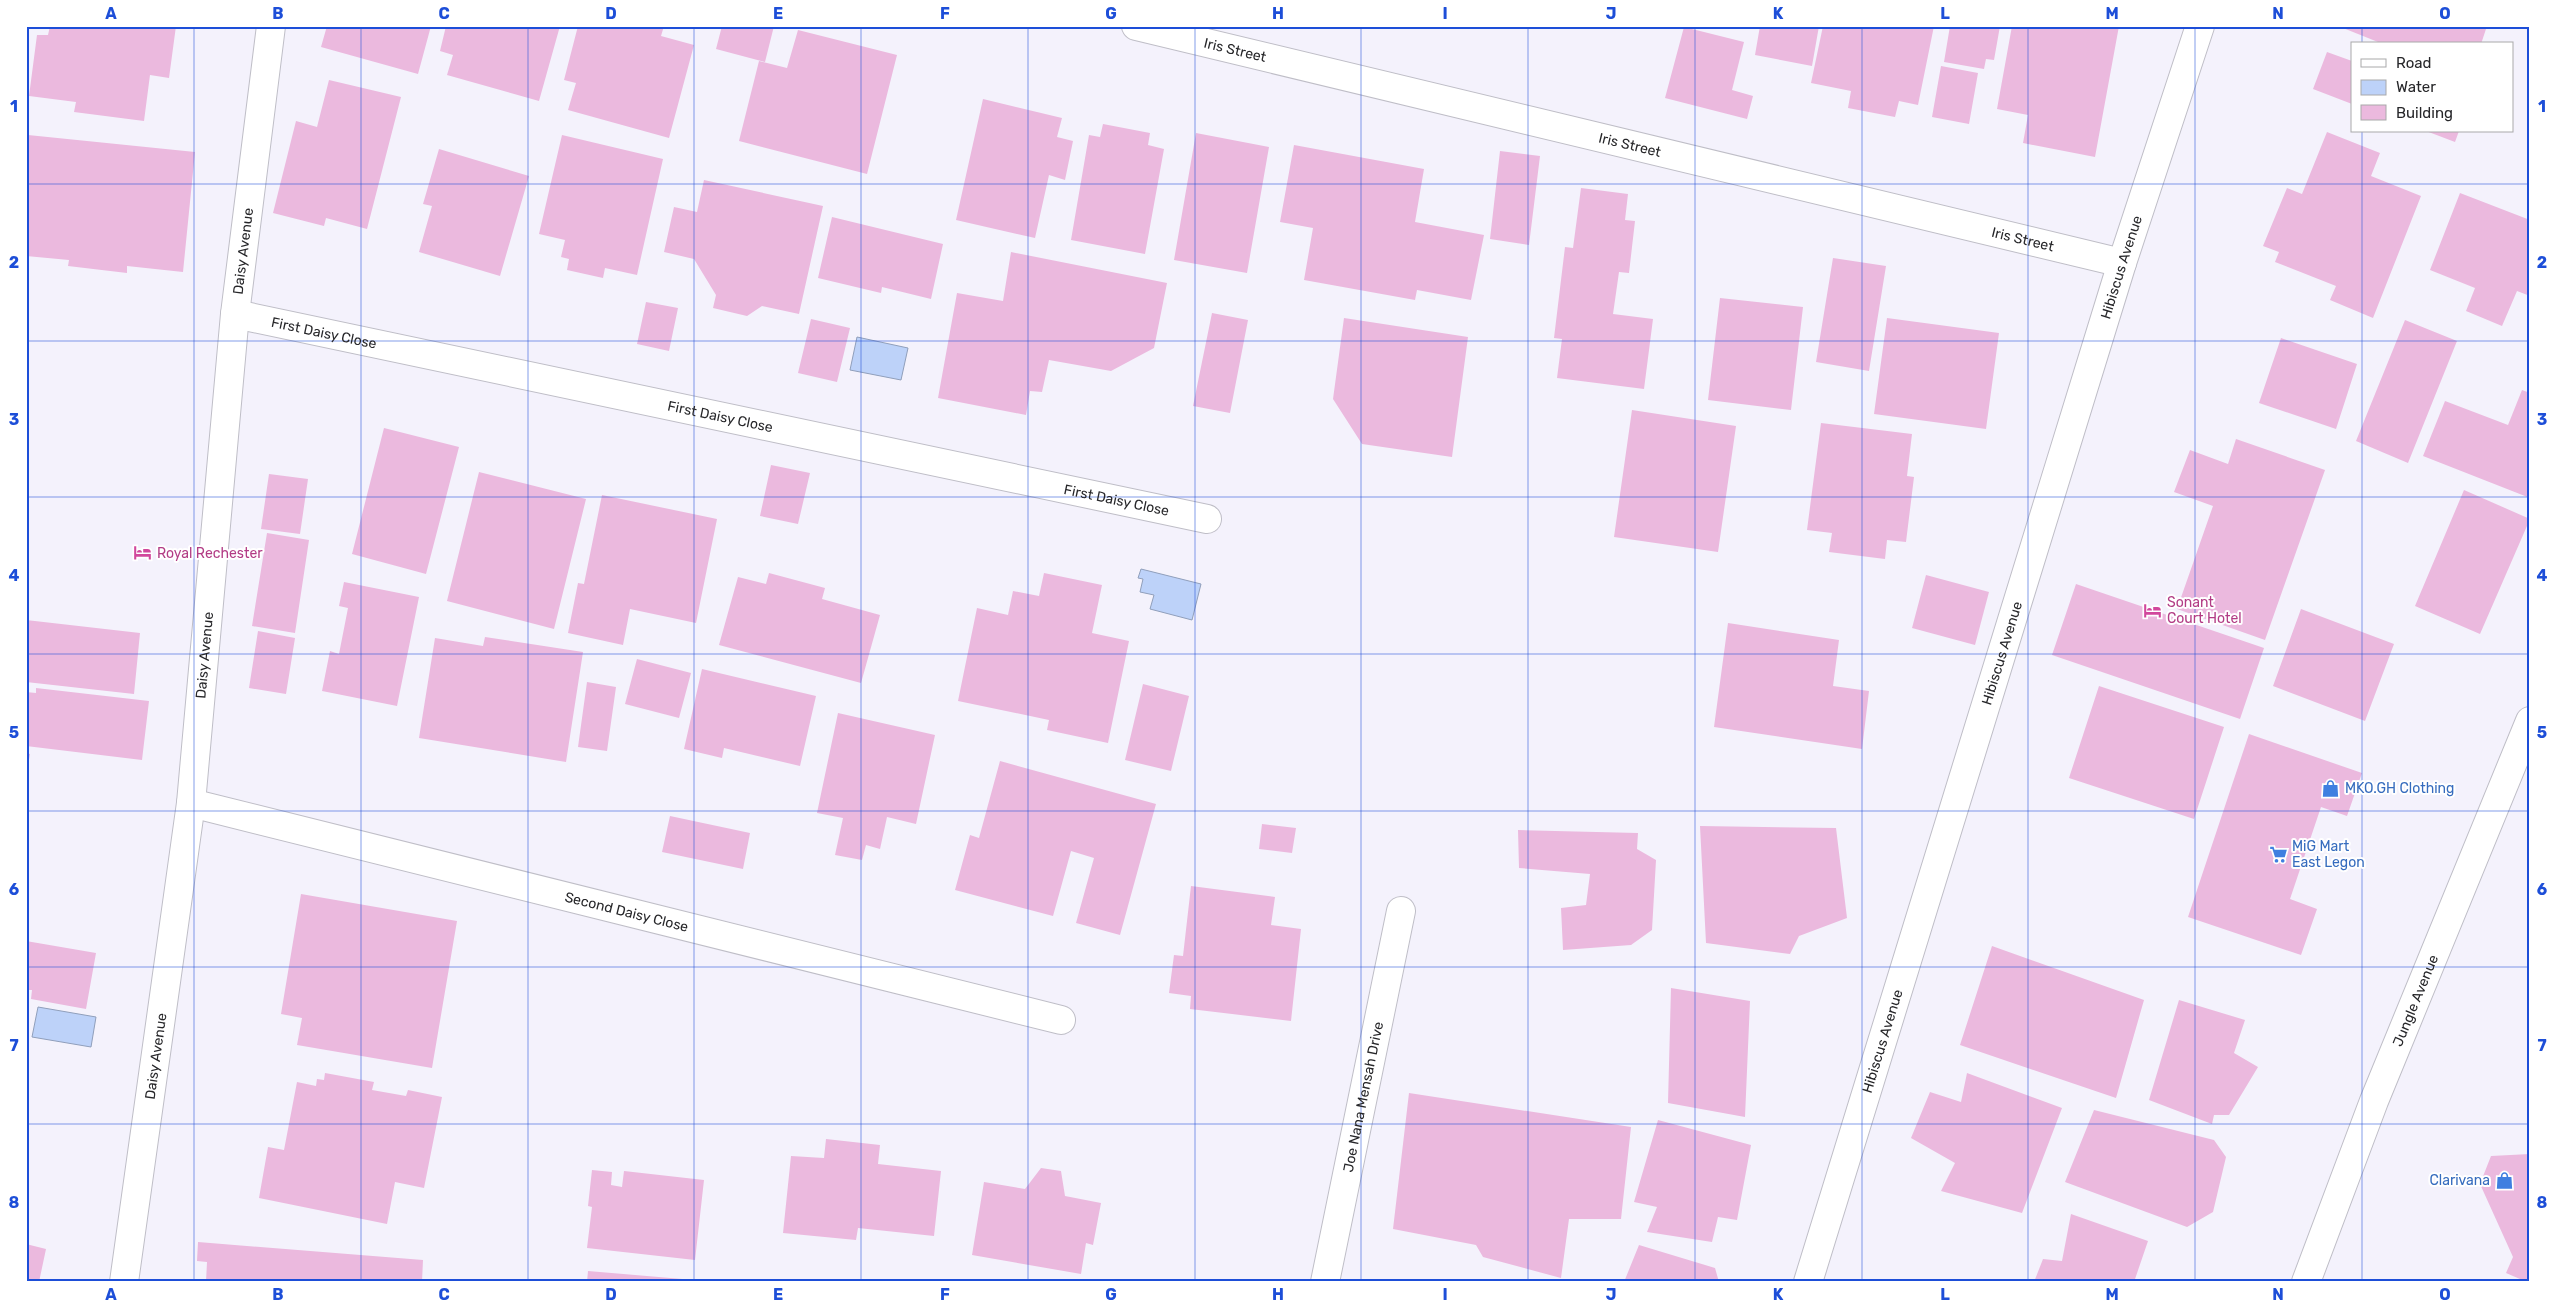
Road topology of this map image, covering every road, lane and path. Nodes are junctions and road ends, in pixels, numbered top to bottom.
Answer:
1 (271, 26) edge
2 (1136, 26) edge
3 (2200, 26) edge
4 (2122, 263) junction
5 (235, 314) junction
6 (1207, 519) dead end
7 (2530, 721) edge
8 (191, 803) junction
9 (1401, 911) dead end
10 (1061, 1020) dead end
11 (124, 1282) edge
12 (1325, 1282) edge
13 (1808, 1282) edge
14 (2306, 1282) edge

1 - 5 street, Daisy Avenue
2 - 4 street, Iris Street
3 - 4 street, Hibiscus Avenue
4 - 13 street, Hibiscus Avenue
5 - 6 street, First Daisy Close
5 - 8 street, Daisy Avenue
7 - 14 street, Jungle Avenue
8 - 10 street, Second Daisy Close
8 - 11 street, Daisy Avenue
9 - 12 street, Joe Nana Mensah Drive

